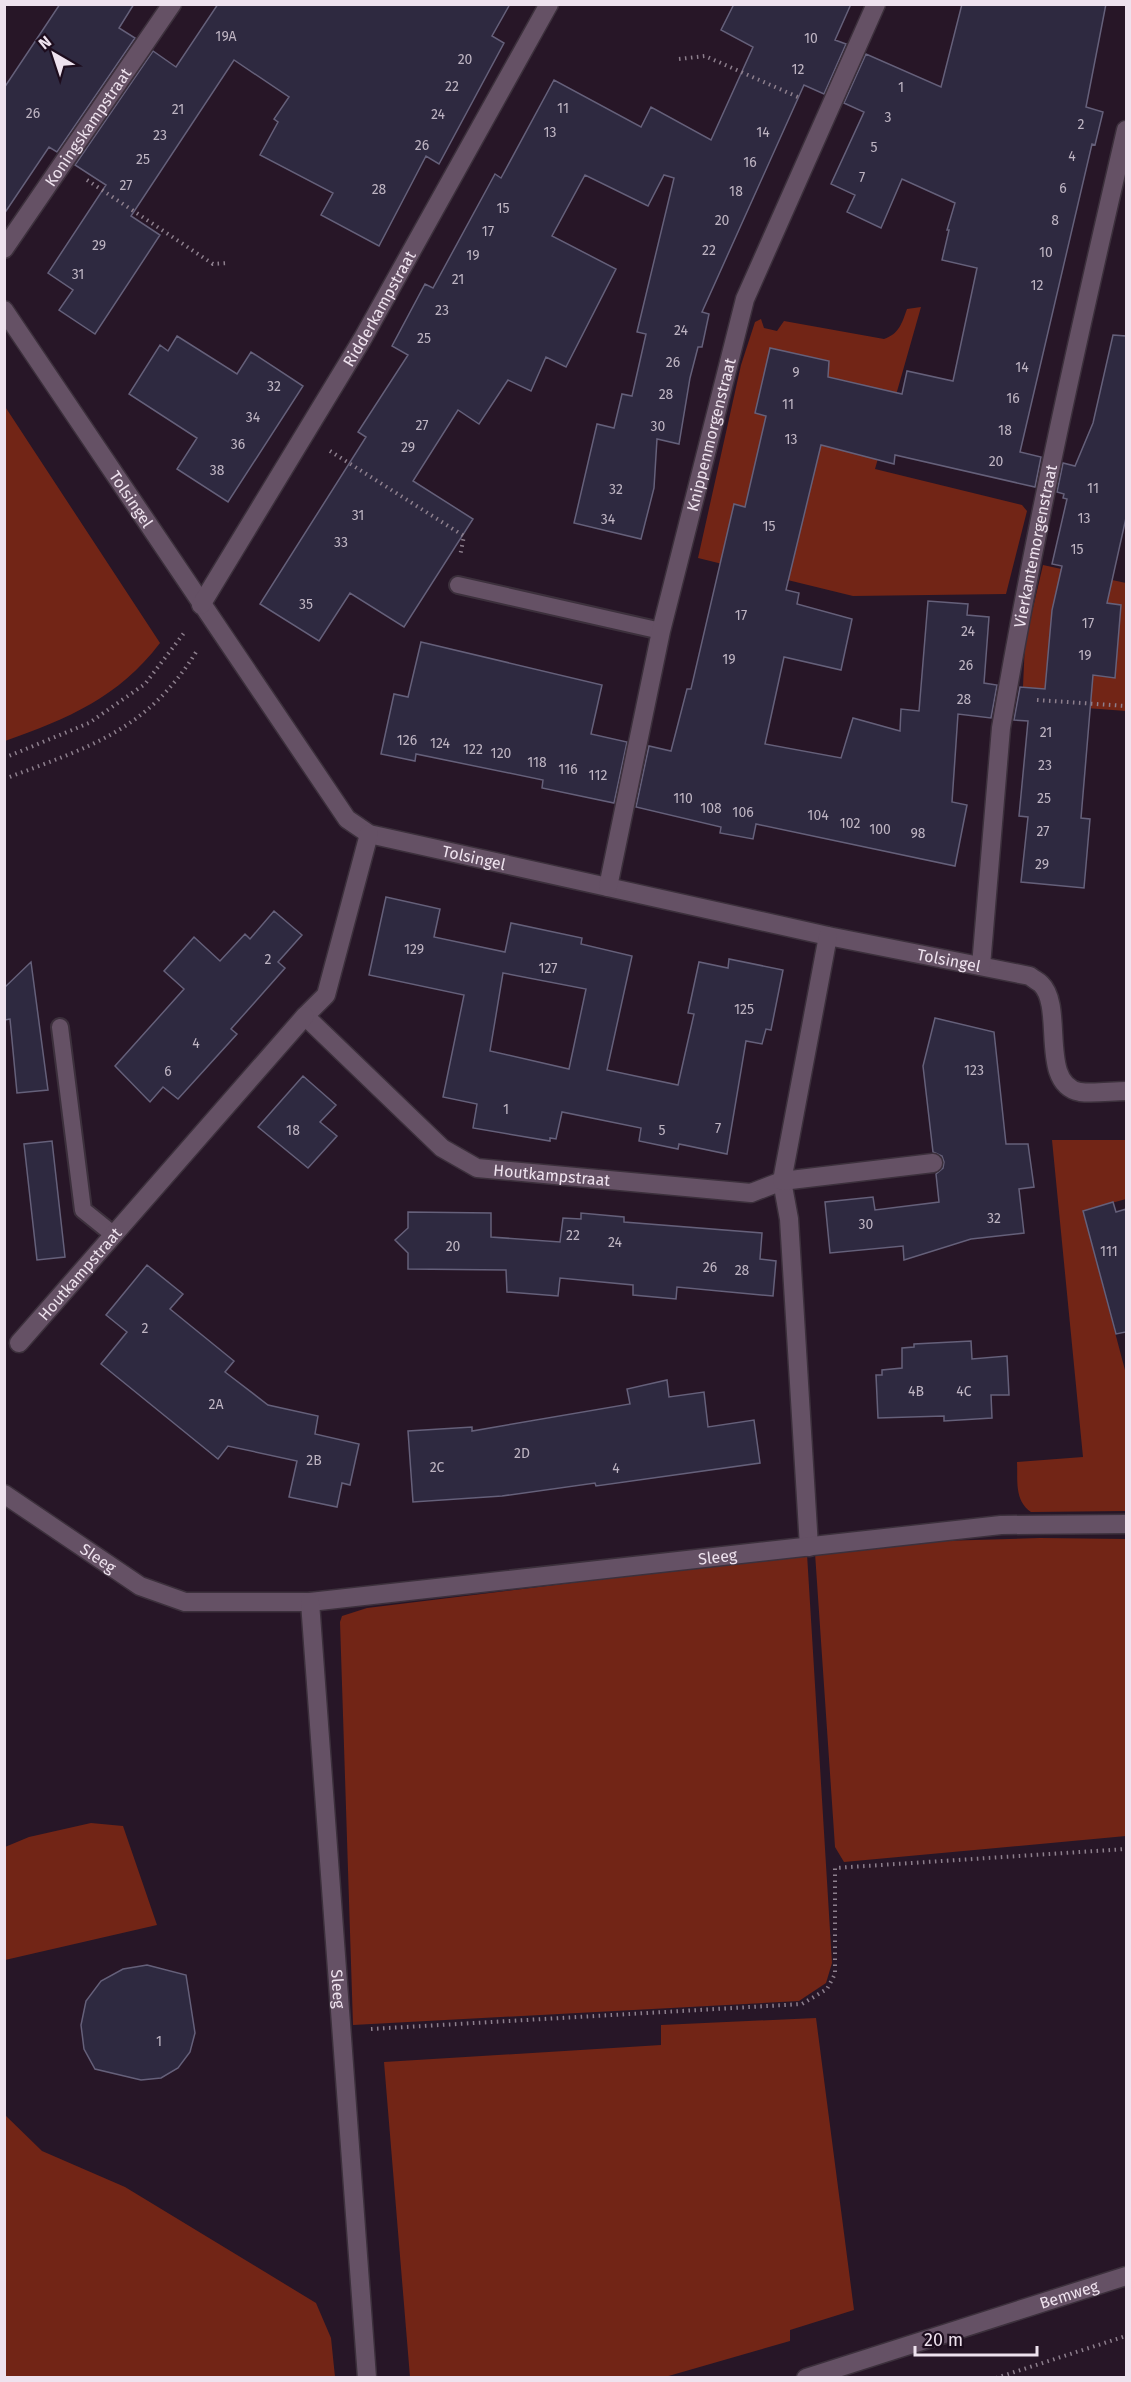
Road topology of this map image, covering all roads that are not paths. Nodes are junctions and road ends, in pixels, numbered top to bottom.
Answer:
1 (172, 4) edge
2 (549, 4) edge
3 (876, 4) edge
4 (1126, 130) edge
5 (4, 249) edge
6 (4, 310) edge
7 (458, 585) road end
8 (201, 605) junction
9 (661, 631) junction
10 (369, 834) junction
11 (608, 887) junction
12 (828, 936) junction
13 (981, 966) junction
14 (305, 1016) junction
15 (60, 1027) dead end
16 (1126, 1091) edge
17 (933, 1163) dead end
18 (782, 1180) junction
19 (114, 1235) junction
20 (19, 1343) dead end
21 (4, 1494) edge
22 (1126, 1524) edge
23 (809, 1547) junction
24 (310, 1602) junction
25 (1126, 2276) edge
26 (368, 2378) edge
27 (806, 2378) edge

1 - 5 street, Koningskampstraat
2 - 8 street, Ridderkampstraat
3 - 9 street, Knippenmorgenstraat
4 - 13 street, Vierkantemorgenstraat
6 - 8 street, Tolsingel
7 - 9 lane
8 - 10 street, Tolsingel
9 - 11 street, Knippenmorgenstraat
10 - 11 street, Tolsingel
10 - 14 street, Houtkampstraat
11 - 12 street, Tolsingel
12 - 13 street, Tolsingel
12 - 18 street
13 - 16 street, Tolsingel
14 - 18 street, Houtkampstraat
14 - 19 street, Houtkampstraat
15 - 19 lane
17 - 18 street, Houtkampstraat
18 - 23 street
19 - 20 street, Houtkampstraat
21 - 24 street, Sleeg
22 - 23 street, Sleeg
23 - 24 street, Sleeg
24 - 26 street, Sleeg
25 - 27 street, Bemweg

